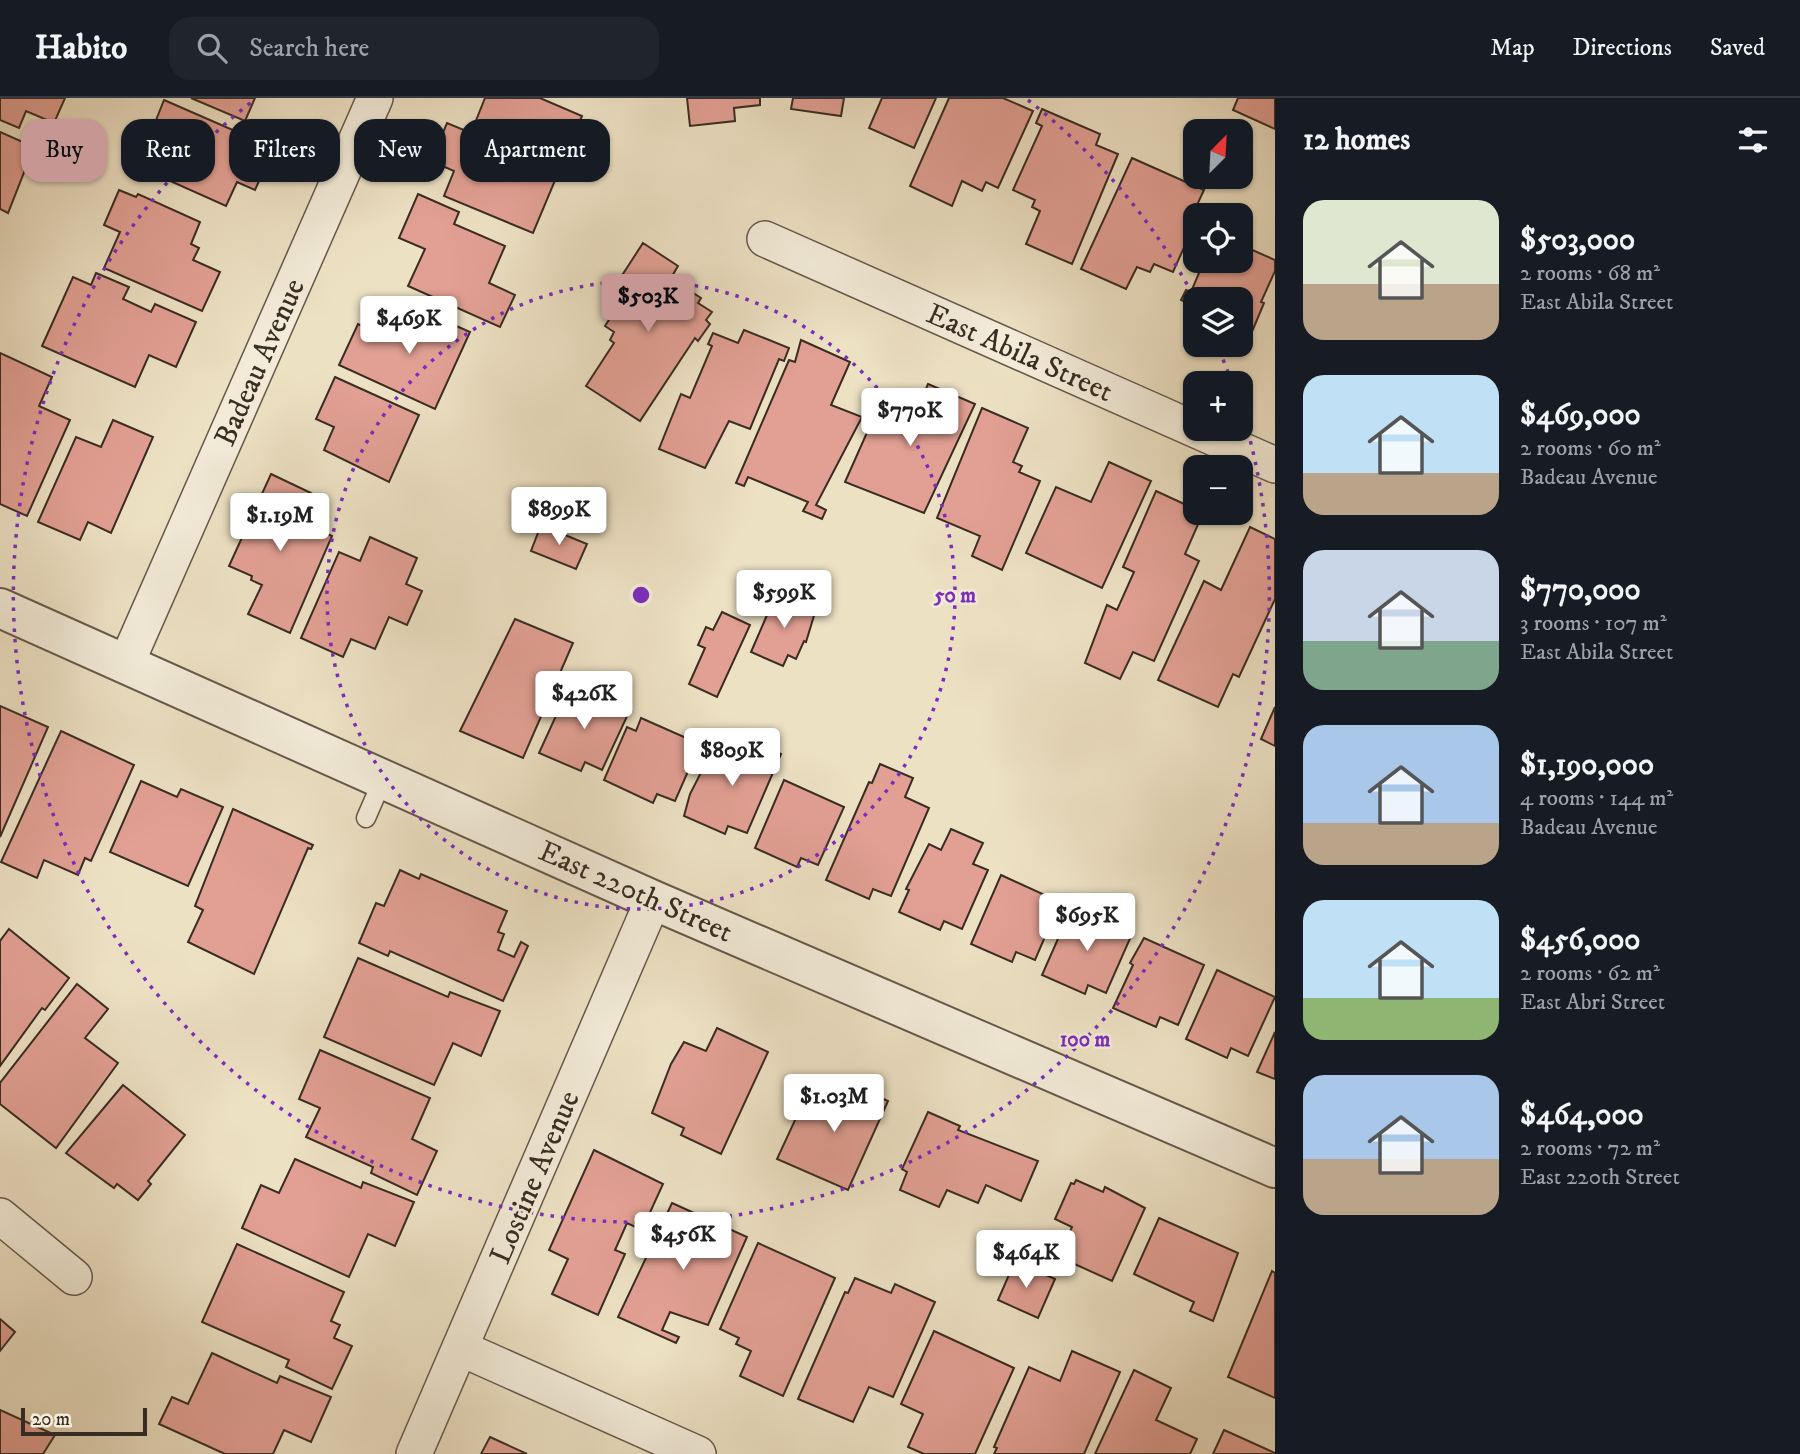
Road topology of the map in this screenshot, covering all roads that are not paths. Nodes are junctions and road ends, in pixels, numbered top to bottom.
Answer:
1 (376, 98) edge
2 (765, 239) dead end
3 (1275, 465) edge
4 (0, 608) edge
5 (126, 664) junction
6 (383, 779) junction
7 (366, 818) dead end
8 (653, 900) junction
9 (1275, 1168) edge
10 (0, 1216) edge
11 (74, 1277) dead end
12 (460, 1348) junction
13 (414, 1454) edge
14 (698, 1454) edge

1 - 5 street, Badeau Avenue
2 - 3 street, East Abila Street
4 - 5 street, East 220th Street
5 - 6 street, East 220th Street
6 - 7 lane
6 - 8 street, East 220th Street
8 - 9 street, East 220th Street
8 - 12 street, Lostine Avenue
10 - 11 street
12 - 13 street, Lostine Avenue
12 - 14 street

